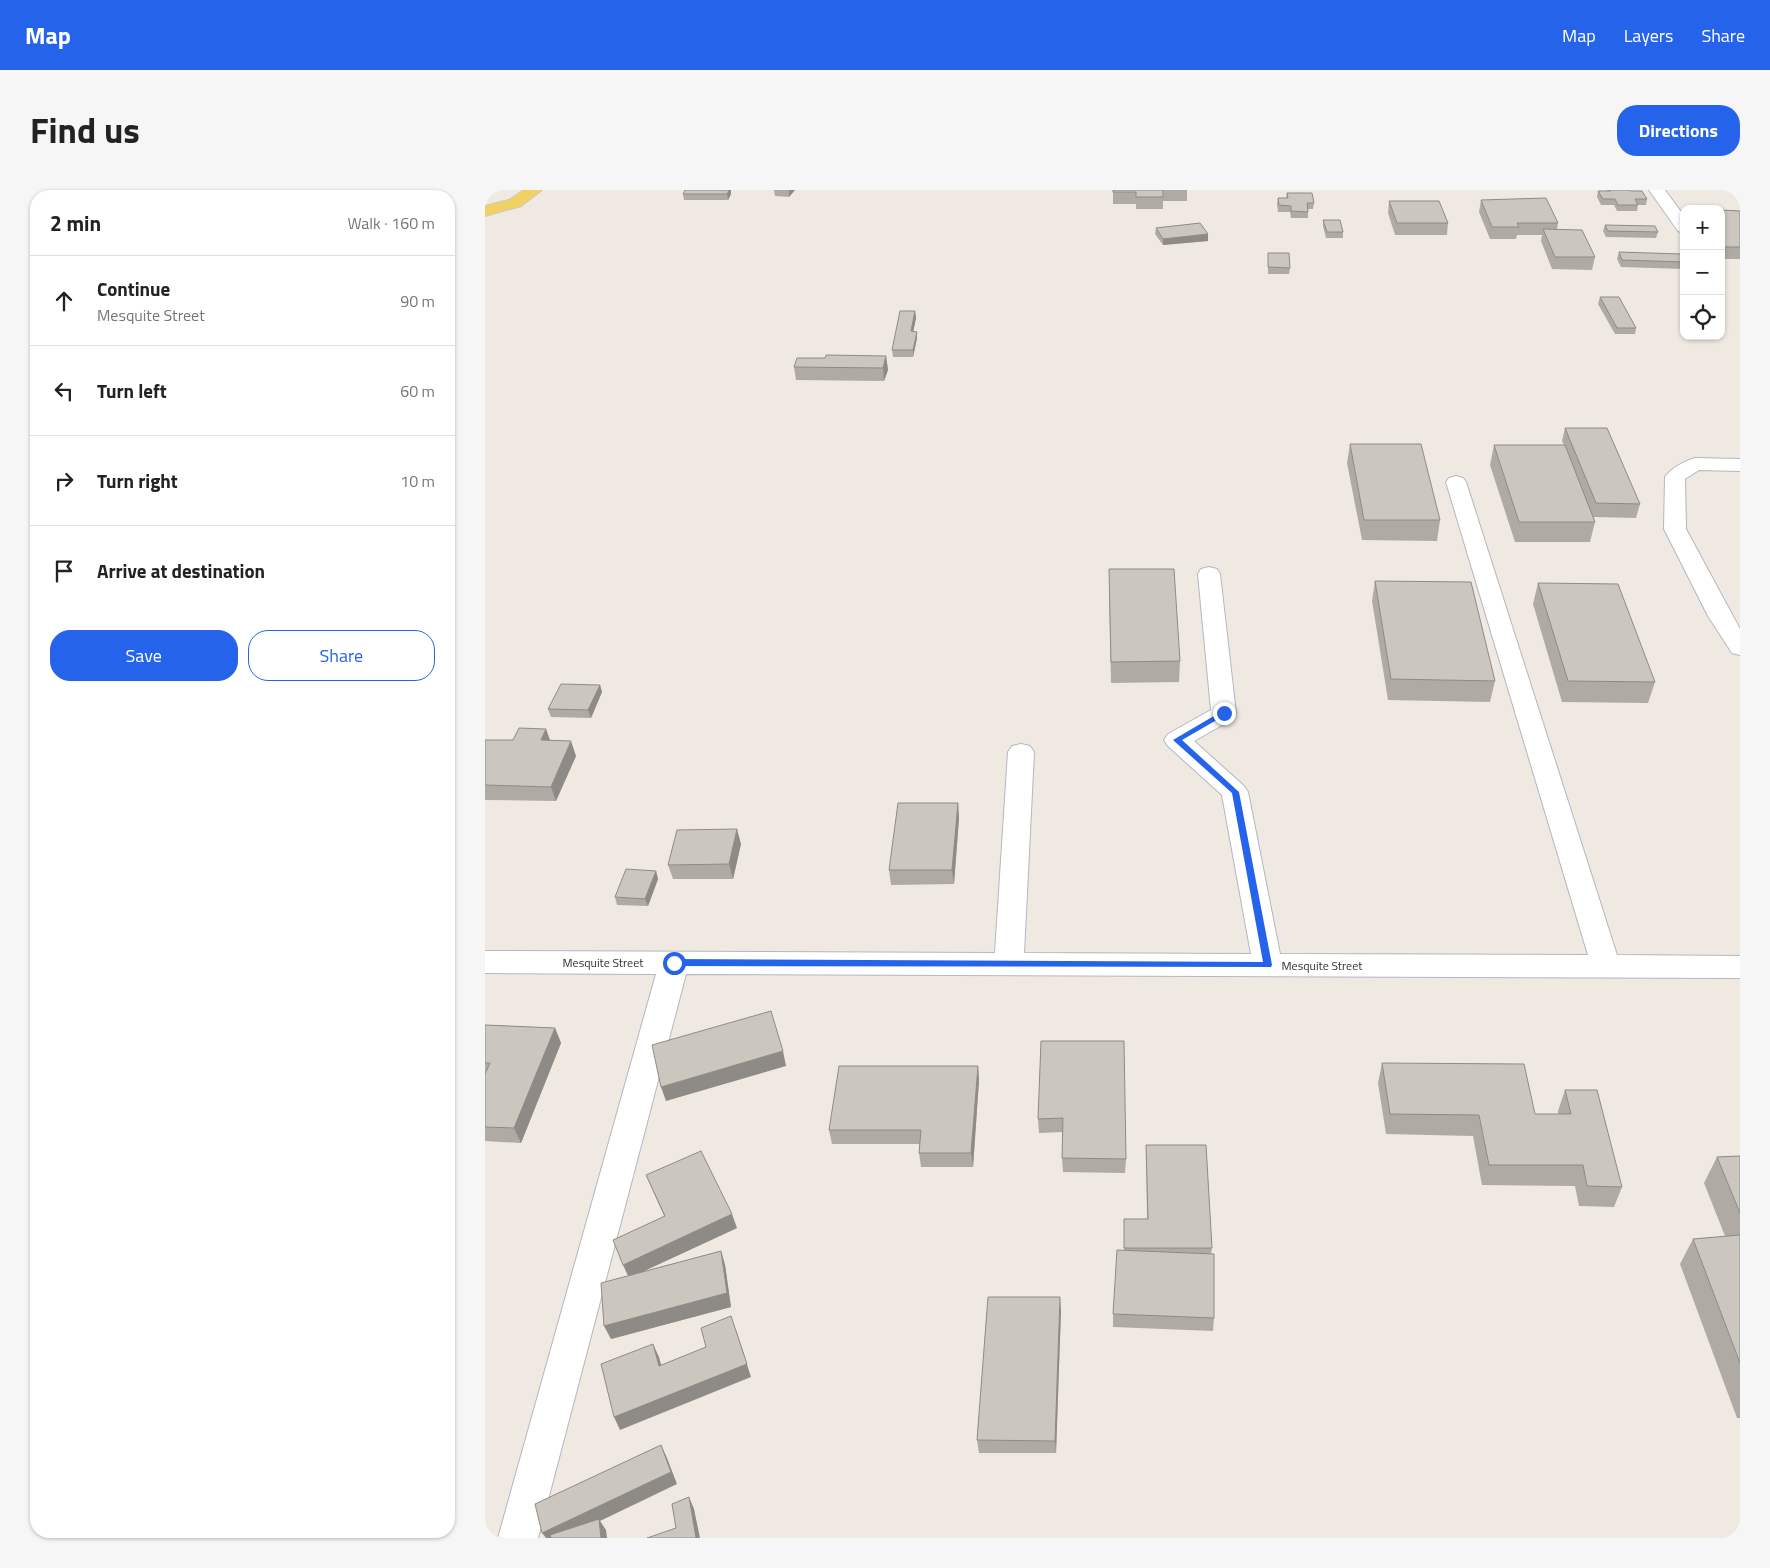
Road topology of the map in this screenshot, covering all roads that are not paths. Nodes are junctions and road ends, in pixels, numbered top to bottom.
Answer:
1 (534, 190) edge
2 (1657, 190) edge
3 (485, 211) edge
4 (1680, 222) edge
5 (1740, 465) edge
6 (1455, 482) dead end
7 (1209, 574) dead end
8 (1740, 648) edge
9 (1021, 752) dead end
10 (485, 962) edge
11 (674, 963) junction
12 (1009, 964) junction
13 (1268, 965) junction
14 (1606, 967) junction
15 (1740, 967) edge
16 (518, 1538) edge

1 - 3 main road
2 - 4 street
5 - 8 street
6 - 14 street
7 - 13 street
9 - 12 street
10 - 11 street, Mesquite Street
11 - 12 street, Mesquite Street
11 - 16 street
12 - 13 street, Mesquite Street
13 - 14 street, Mesquite Street
14 - 15 street, Mesquite Street

